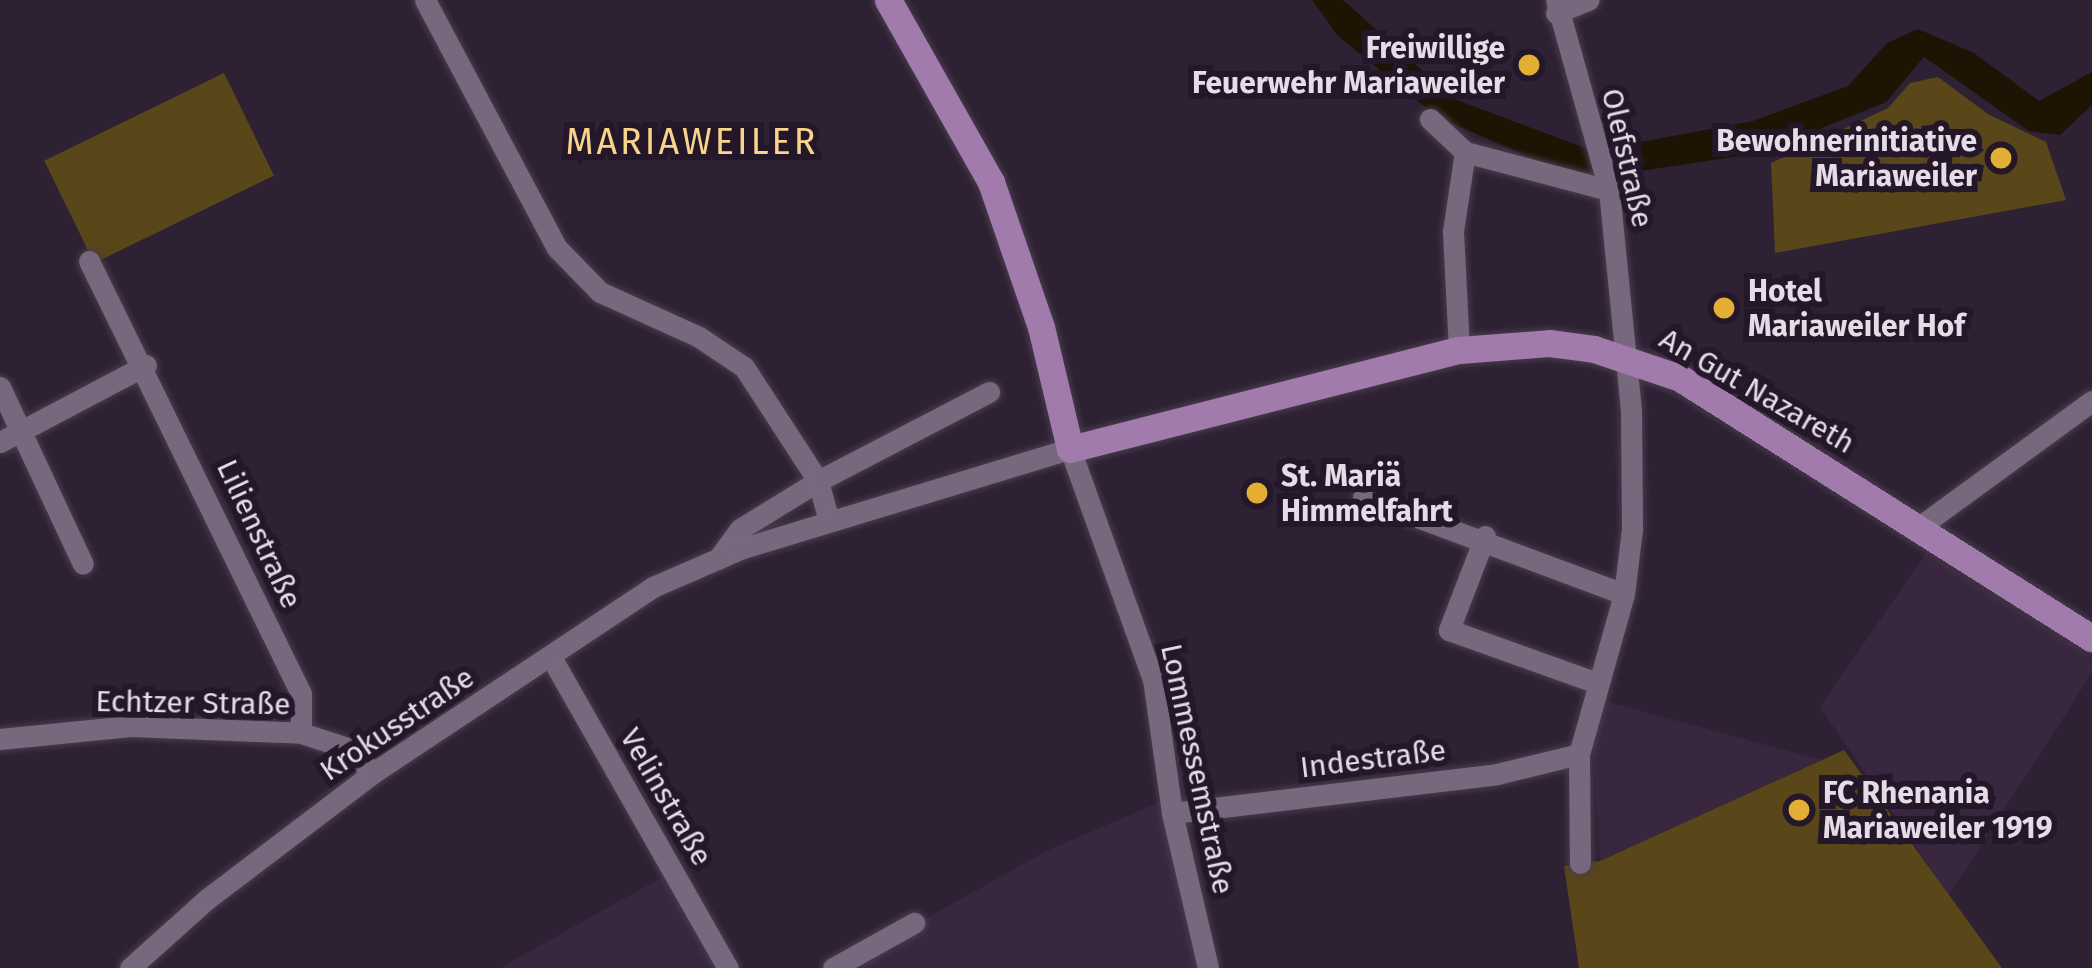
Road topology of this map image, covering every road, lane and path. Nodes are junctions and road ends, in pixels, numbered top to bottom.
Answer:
1 (425, 0) edge
2 (888, 0) edge
3 (1588, 0) edge
4 (1556, 6) edge
5 (1430, 119) dead end
6 (1466, 152) junction
7 (1609, 186) junction
8 (89, 261) dead end
9 (1459, 350) junction
10 (1627, 355) junction
11 (146, 365) junction
12 (0, 387) edge
13 (988, 392) dead end
14 (2092, 400) edge
15 (22, 432) junction
16 (0, 442) edge
17 (1070, 449) junction
18 (818, 481) junction
19 (1364, 497) dead end
20 (830, 521) junction
21 (1919, 527) junction
22 (1485, 536) junction
23 (717, 560) junction
24 (82, 564) dead end
25 (1624, 594) junction
26 (2092, 638) edge
27 (551, 657) junction
28 (1597, 683) junction
29 (301, 733) junction
30 (0, 739) edge
31 (1579, 754) junction
32 (373, 772) junction
33 (1172, 813) junction
34 (1580, 863) dead end
35 (914, 923) dead end
36 (130, 968) edge
37 (728, 968) edge
38 (833, 968) edge
39 (1208, 968) edge

1 - 18 street
2 - 17 main road
3 - 4 street, Olefstraße
4 - 7 street, Olefstraße
5 - 6 street
6 - 7 street
6 - 9 street
7 - 10 street, Olefstraße
8 - 11 street, Lilienstraße
9 - 10 main road, An Gut Nazareth
9 - 17 main road, An Gut Nazareth
10 - 21 main road, An Gut Nazareth
10 - 25 street
11 - 15 street
11 - 29 street, Lilienstraße
12 - 15 street
13 - 18 street, Krokusstraße
14 - 21 street
15 - 16 street
15 - 24 street
17 - 20 street, Krokusstraße
17 - 33 street, Lommessemstraße
18 - 20 street
18 - 23 street, Krokusstraße
19 - 22 street
20 - 23 street, Krokusstraße
21 - 26 main road, An Gut Nazareth
22 - 25 street
22 - 28 street
23 - 27 street, Krokusstraße
25 - 28 street
27 - 32 street, Krokusstraße
27 - 37 street, Velinstraße
28 - 31 street
29 - 30 street, Echtzer Straße
29 - 32 street, Echtzer Straße
31 - 33 street, Indestraße
31 - 34 street
32 - 36 street, Krokusstraße
33 - 39 street, Lommessemstraße
35 - 38 street

